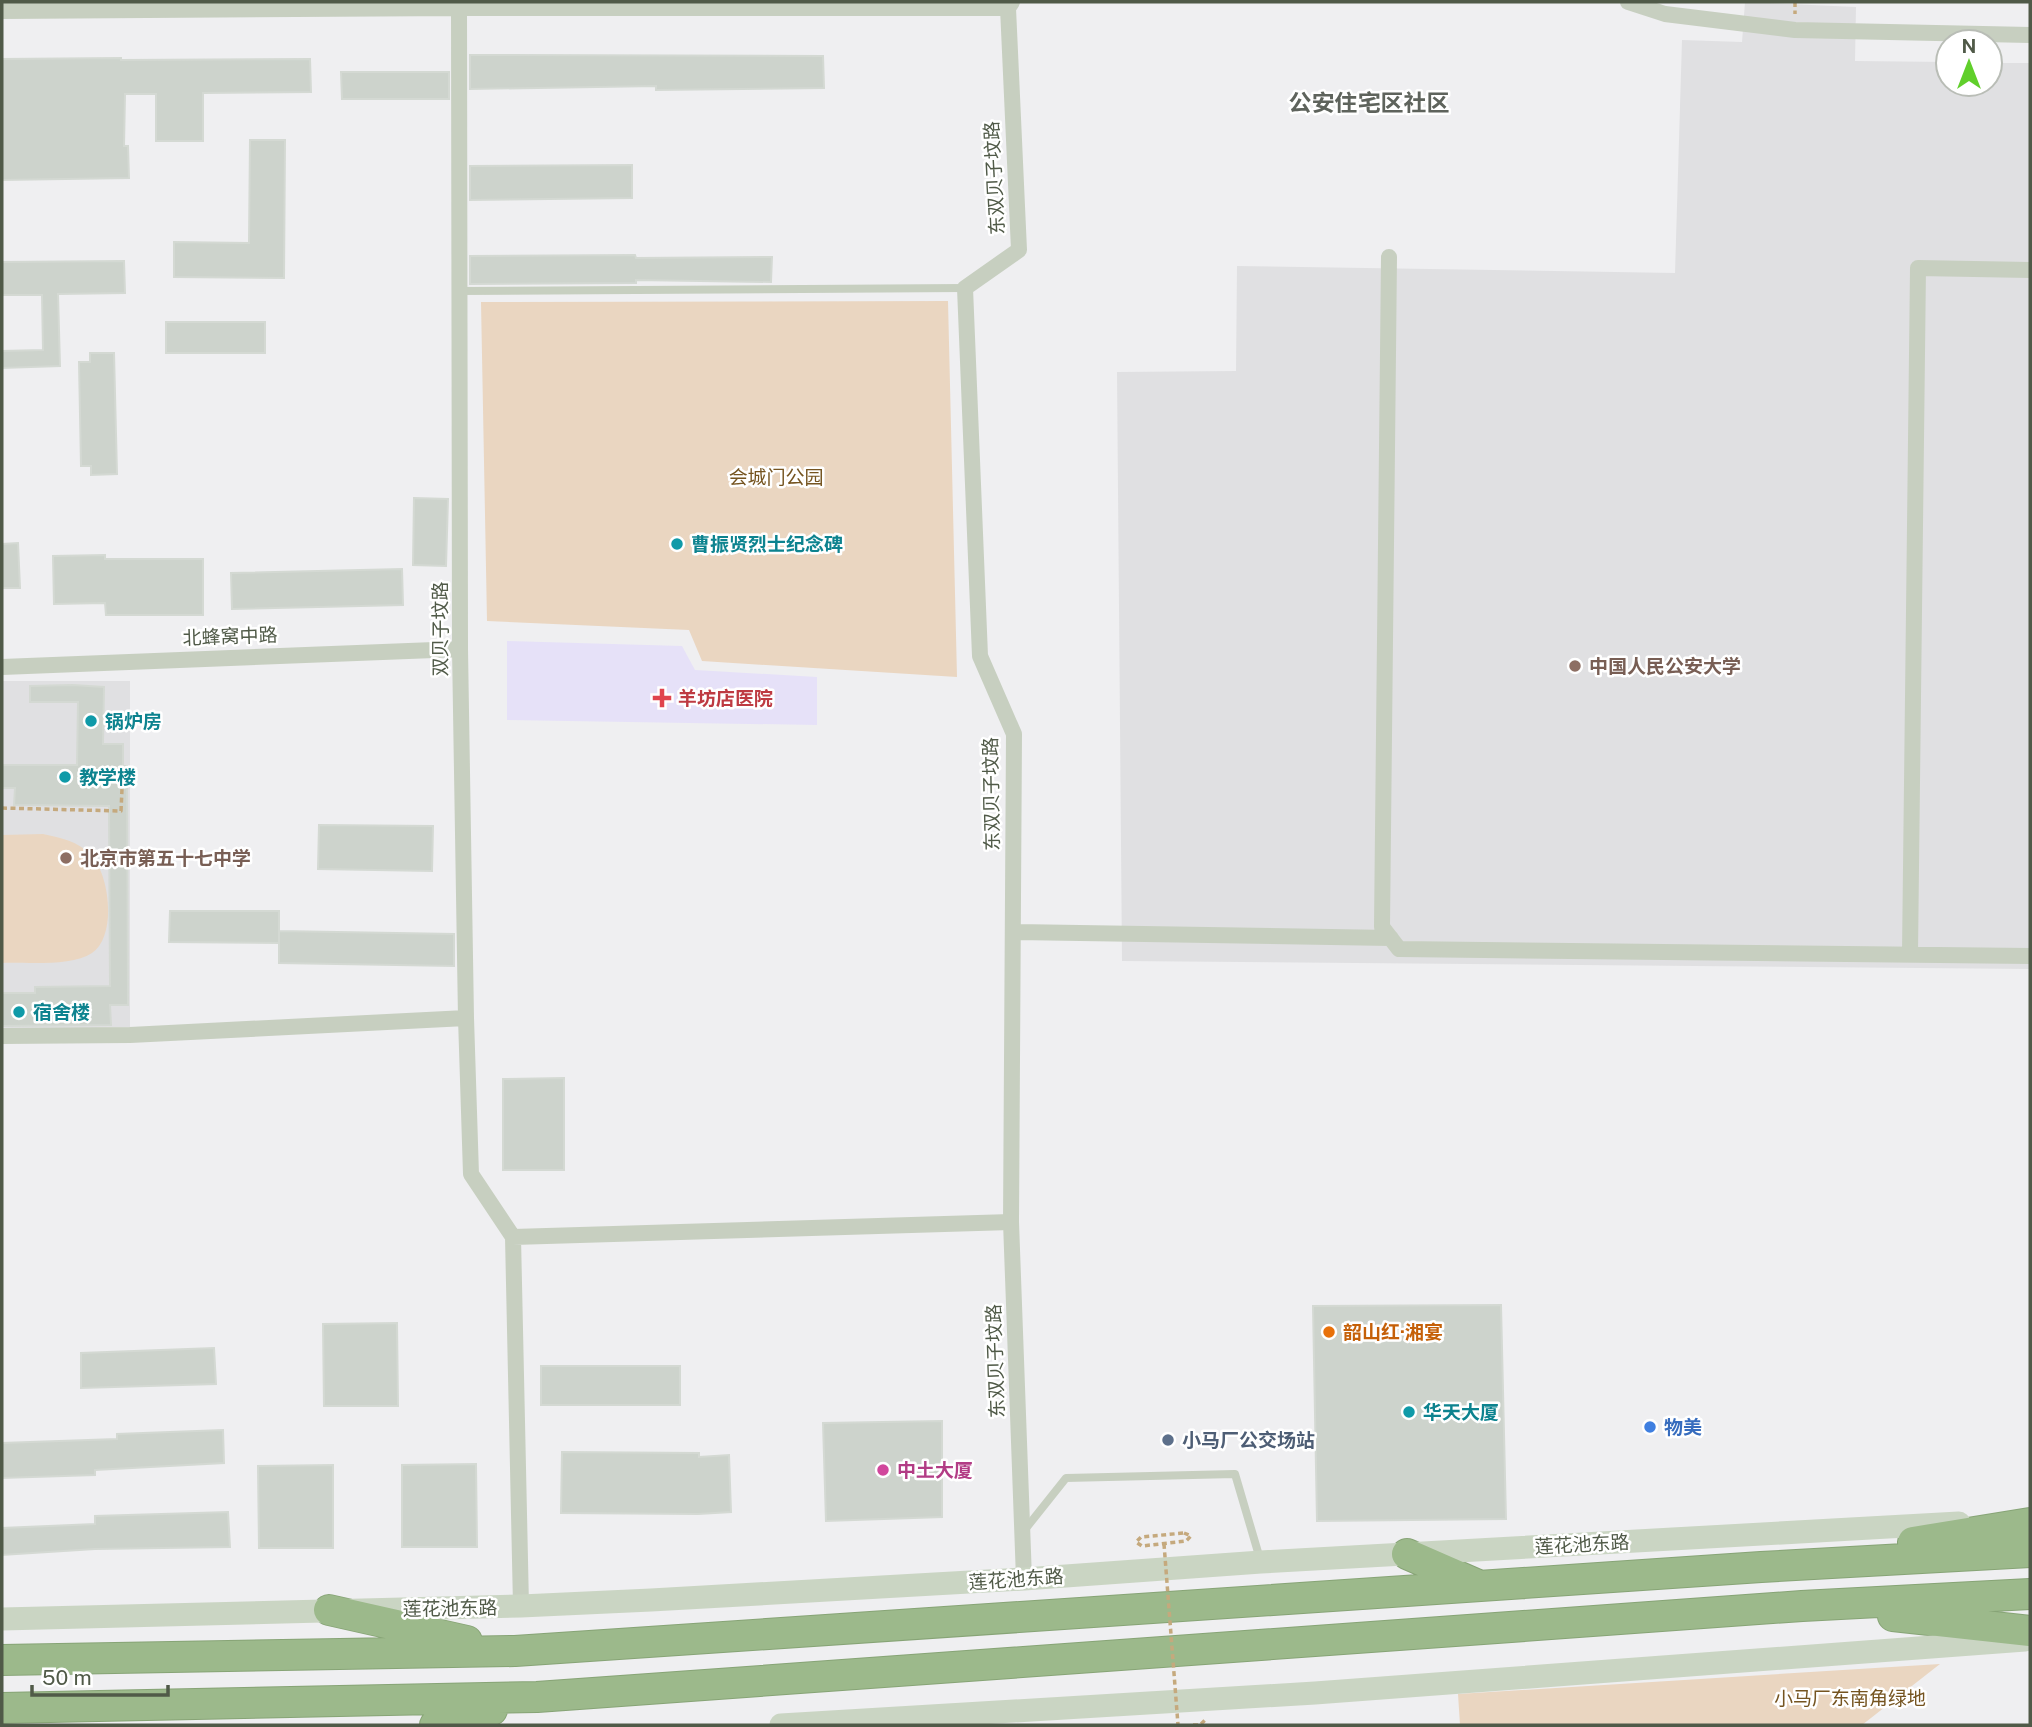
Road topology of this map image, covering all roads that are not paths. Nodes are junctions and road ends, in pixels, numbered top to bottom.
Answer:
1 (1628, 2) edge
2 (1010, 5) edge
3 (459, 8) junction
4 (2, 11) edge
5 (2030, 35) edge
6 (1389, 257) dead end
7 (2030, 270) edge
8 (965, 288) junction
9 (460, 291) junction
10 (460, 649) junction
11 (2, 667) edge
12 (1013, 932) junction
13 (1391, 938) junction
14 (1910, 954) junction
15 (2030, 956) edge
16 (466, 1018) junction
17 (2, 1036) edge
18 (1011, 1222) junction
19 (513, 1237) junction
20 (2030, 1521) edge
21 (1021, 1535) junction
22 (2030, 1552) edge
23 (1407, 1554) junction
24 (1261, 1562) junction
25 (1761, 1567) junction
26 (1024, 1579) junction
27 (1485, 1588) junction
28 (2030, 1594) edge
29 (521, 1606) junction
30 (1802, 1606) junction
31 (329, 1610) junction
32 (2, 1619) edge
33 (2030, 1631) edge
34 (2030, 1639) edge
35 (515, 1651) junction
36 (13, 1660) edge
37 (537, 1697) junction
38 (13, 1708) edge
39 (435, 1725) edge
40 (781, 1725) edge

1 - 5 street
2 - 3 street
2 - 8 street, 东双贝子坟路
3 - 4 street
3 - 9 street, 双贝子坟路
6 - 13 street
7 - 14 street
8 - 9 lane
8 - 12 street, 东双贝子坟路
9 - 10 street, 双贝子坟路
10 - 11 street, 北蜂窝中路
10 - 16 street, 双贝子坟路
12 - 13 street
12 - 18 street, 东双贝子坟路
13 - 14 street
14 - 15 street
16 - 17 street
16 - 19 street, 双贝子坟路
18 - 19 street
18 - 21 street, 东双贝子坟路
19 - 29 street
20 - 23 street, 莲花池东路
20 - 25 highway
21 - 24 lane
21 - 26 street, 东双贝子坟路
22 - 25 highway, 莲花池东路
23 - 24 street, 莲花池东路
23 - 27 highway
24 - 26 street, 莲花池东路
25 - 27 highway, 莲花池东路
26 - 29 street, 莲花池东路
27 - 35 highway, 莲花池东路
28 - 30 highway
29 - 31 street, 莲花池东路
30 - 33 highway
30 - 37 highway
31 - 32 street, 莲花池东路
31 - 35 highway
34 - 40 street
35 - 36 highway, 莲花池东路
37 - 38 highway
37 - 39 highway

